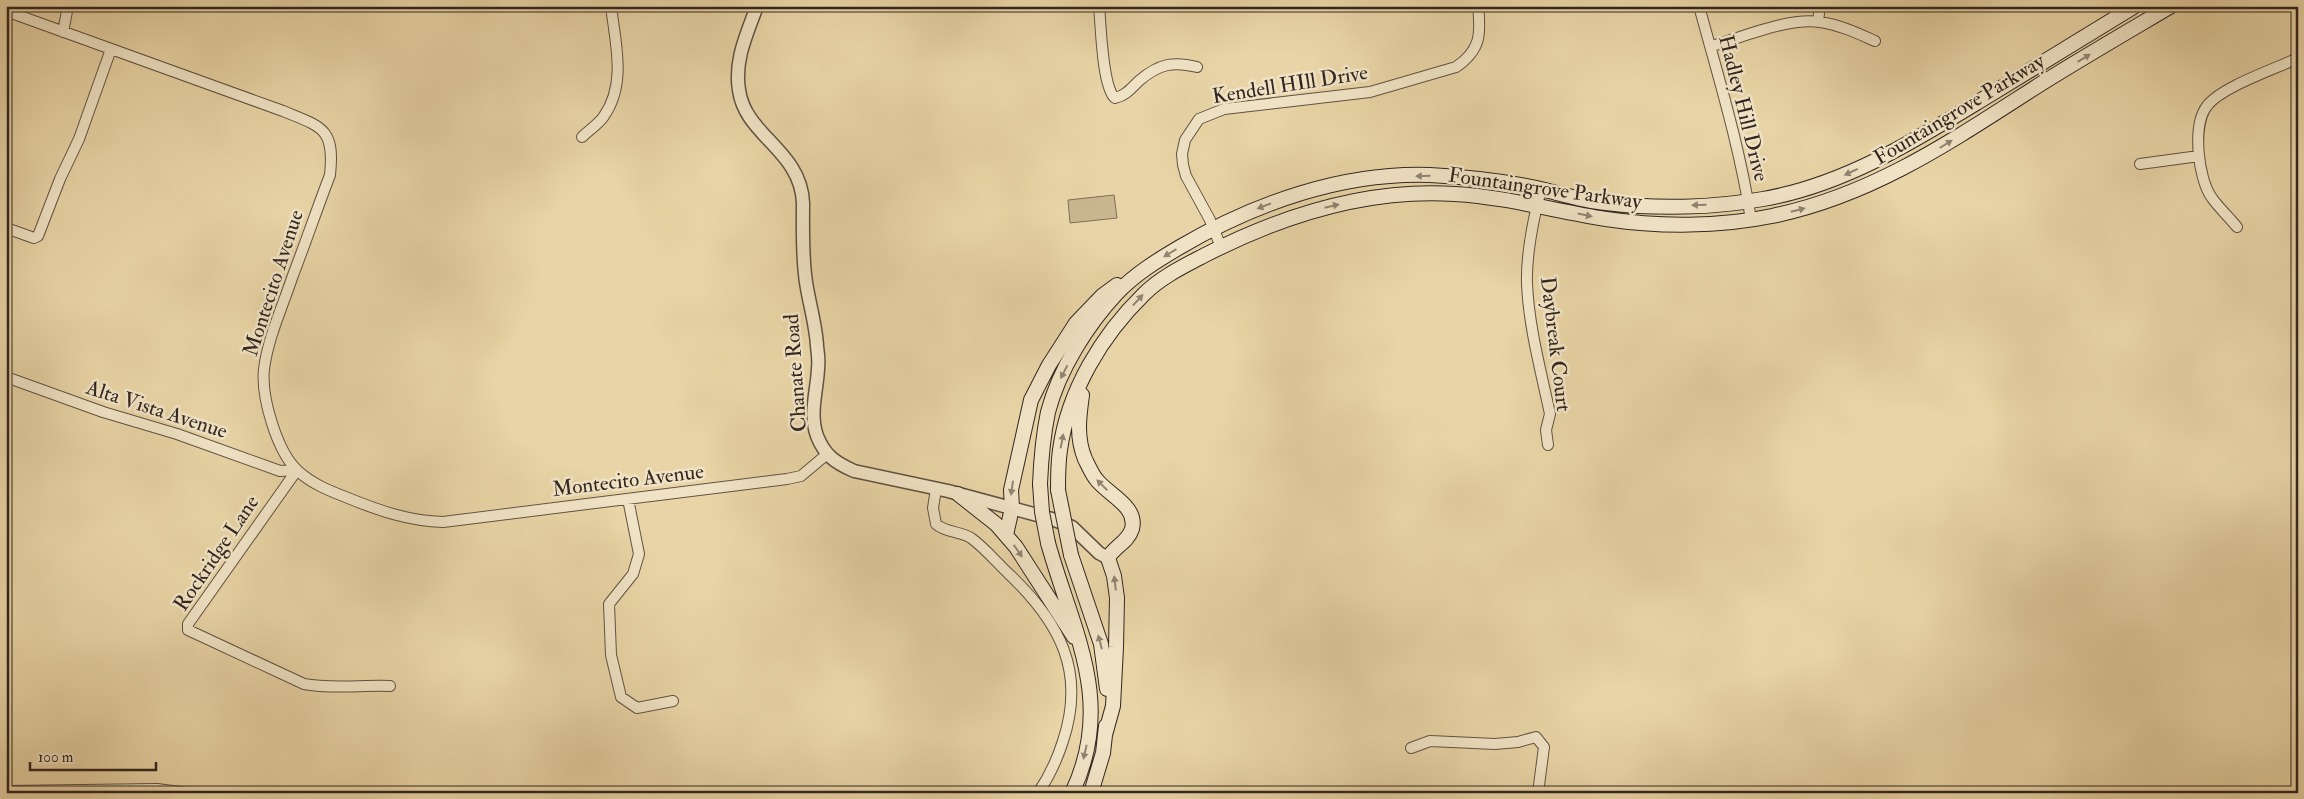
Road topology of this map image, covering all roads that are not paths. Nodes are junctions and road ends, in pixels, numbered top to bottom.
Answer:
1 (68, 6) edge
2 (611, 6) edge
3 (758, 6) edge
4 (1099, 6) edge
5 (1478, 6) edge
6 (1699, 6) edge
7 (1820, 6) edge
8 (2135, 6) edge
9 (2171, 6) edge
10 (6, 11) edge
11 (1818, 21) junction
12 (63, 32) junction
13 (1875, 41) dead end
14 (1712, 46) junction
15 (111, 49) junction
16 (2298, 58) edge
17 (1197, 67) dead end
18 (582, 137) dead end
19 (2199, 156) junction
20 (2140, 164) dead end
21 (1540, 189) junction
22 (1748, 202) junction
23 (1537, 205) junction
24 (1751, 220) junction
25 (2237, 227) dead end
26 (6, 228) edge
27 (1212, 228) junction
28 (1221, 247) junction
29 (1137, 274) junction
30 (1095, 354) junction
31 (6, 377) edge
32 (1548, 445) dead end
33 (826, 455) junction
34 (297, 470) junction
35 (936, 488) junction
36 (958, 494) junction
37 (628, 499) junction
38 (1012, 508) junction
39 (1006, 535) junction
40 (1108, 558) junction
41 (1089, 678) junction
42 (390, 686) dead end
43 (673, 701) dead end
44 (1105, 735) junction
45 (1411, 748) dead end
46 (6, 791) edge
47 (180, 792) edge
48 (1038, 793) edge
49 (1072, 793) edge
50 (1091, 793) edge
51 (1538, 793) edge

1 - 12 street
2 - 18 street
3 - 33 street, Chanate Road
4 - 17 street
5 - 27 street, Kendell HIll Drive
6 - 14 street, Hadley Hill Drive
7 - 11 street
8 -> 22 main road, Fountaingrove Parkway
24 -> 9 main road, Fountaingrove Parkway
10 - 12 street, Montecito Avenue
11 - 13 street
11 - 14 street
12 - 15 street, Montecito Avenue
14 - 22 street, Hadley Hill Drive
15 - 26 street
15 - 34 street, Montecito Avenue
16 - 19 street
19 - 20 street
19 - 25 street
22 -> 21 main road, Fountaingrove Parkway
21 - 23 street, Daybreak Court
21 -> 27 main road, Fountaingrove Parkway
22 - 24 street, Hadley Hill Drive
23 -> 24 main road, Fountaingrove Parkway
28 -> 23 main road, Fountaingrove Parkway
23 - 32 street, Daybreak Court
27 - 28 street, Kendell HIll Drive
27 -> 29 main road, Fountaingrove Parkway
30 -> 28 main road, Fountaingrove Parkway
29 -> 38 main road
29 -> 41 main road, Fountaingrove Parkway, bridge
40 -> 30 main road
44 -> 30 main road, Fountaingrove Parkway, bridge
31 - 34 street, Alta Vista Avenue
33 - 35 street, Chanate Road
33 - 37 street, Montecito Avenue
34 - 37 street, Montecito Avenue
34 - 42 street, Rockridge Lane
35 - 36 street, Chanate Road
35 - 48 street
36 - 38 street, Chanate Road
36 - 39 main road
37 - 43 street
38 - 39 main road
38 - 40 street, Chanate Road
39 -> 41 main road
44 -> 40 main road
41 -> 49 main road, Fountaingrove Parkway
44 - 50 main road, Fountaingrove Parkway
45 - 51 street
46 - 47 street

